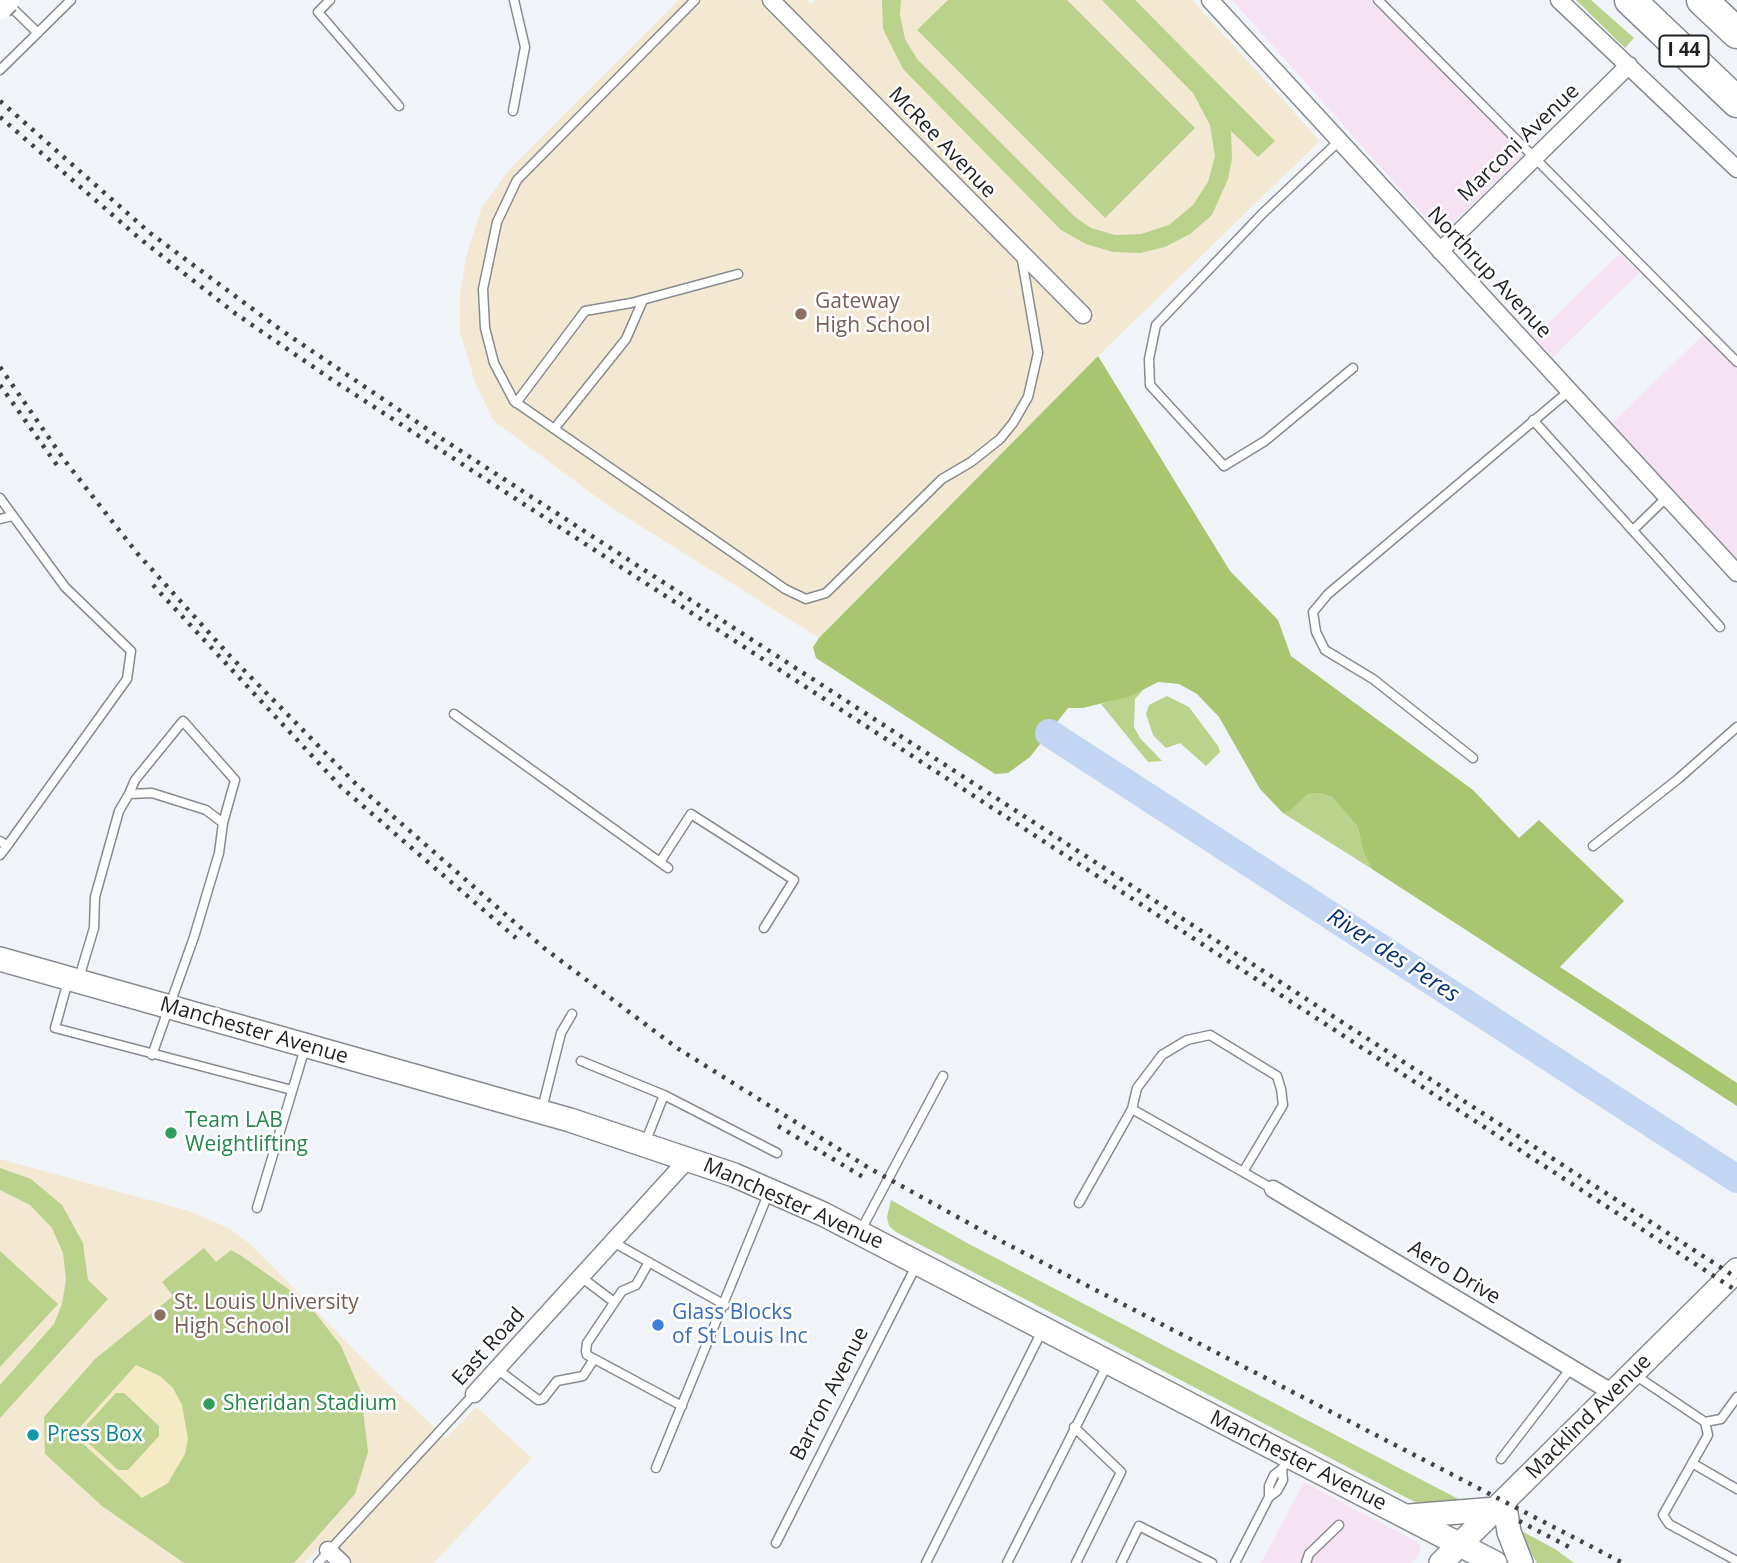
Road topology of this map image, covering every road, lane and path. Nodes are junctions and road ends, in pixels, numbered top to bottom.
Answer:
1 (5, 0) edge
2 (71, 0) edge
3 (330, 0) edge
4 (514, 0) edge
5 (695, 0) edge
6 (1210, 0) edge
7 (1378, 0) edge
8 (1559, 0) edge
9 (1630, 0) edge
10 (1702, 0) edge
11 (780, 3) edge
12 (0, 6) edge
13 (38, 33) junction
14 (1737, 33) edge
15 (1629, 65) junction
16 (0, 70) edge
17 (1737, 102) edge
18 (399, 106) dead end
19 (513, 111) dead end
20 (1339, 141) junction
21 (1535, 157) junction
22 (1737, 169) edge
23 (1440, 251) junction
24 (1021, 254) junction
25 (738, 274) dead end
26 (643, 300) junction
27 (1083, 315) dead end
28 (1737, 362) edge
29 (1353, 368) dead end
30 (1569, 391) junction
31 (516, 403) junction
32 (1534, 420) junction
33 (554, 429) junction
34 (1667, 497) junction
35 (0, 498) edge
36 (12, 516) junction
37 (0, 519) edge
38 (1633, 530) junction
39 (1737, 573) edge
40 (1720, 627) dead end
41 (454, 714) dead end
42 (1737, 727) edge
43 (1473, 758) dead end
44 (130, 794) junction
45 (223, 823) junction
46 (3, 844) edge
47 (1593, 846) dead end
48 (0, 855) edge
49 (660, 862) junction
50 (668, 868) dead end
51 (764, 928) dead end
52 (0, 959) edge
53 (73, 979) junction
54 (169, 1007) junction
55 (572, 1014) dead end
56 (306, 1045) junction
57 (152, 1055) junction
58 (581, 1060) dead end
59 (943, 1076) dead end
60 (292, 1090) junction
61 (664, 1095) junction
62 (1132, 1109) junction
63 (542, 1112) junction
64 (645, 1143) junction
65 (776, 1153) dead end
66 (690, 1158) junction
67 (1243, 1172) junction
68 (1273, 1189) joint
69 (771, 1190) junction
70 (1079, 1203) dead end
71 (257, 1208) dead end
72 (860, 1233) junction
73 (613, 1242) junction
74 (649, 1262) junction
75 (918, 1263) junction
76 (1737, 1269) edge
77 (581, 1277) junction
78 (614, 1303) junction
79 (725, 1305) junction
80 (1043, 1328) junction
81 (594, 1359) junction
82 (1108, 1362) junction
83 (1571, 1368) junction
84 (496, 1369) junction
85 (1633, 1373) junction
86 (1613, 1393) junction
87 (474, 1394) joint
88 (1737, 1397) edge
89 (682, 1406) junction
90 (1705, 1422) junction
91 (1074, 1427) junction
92 (1501, 1459) dead end
93 (1286, 1463) junction
94 (1692, 1464) junction
95 (656, 1468) dead end
96 (1737, 1489) edge
97 (1500, 1505) junction
98 (1405, 1516) junction
99 (1339, 1525) dead end
100 (776, 1543) dead end
101 (1459, 1545) junction
102 (323, 1557) edge
103 (1737, 1561) edge
104 (341, 1563) edge
105 (926, 1563) edge
106 (1007, 1563) edge
107 (1076, 1563) edge
108 (1121, 1563) edge
109 (1212, 1563) edge
110 (1235, 1563) edge
111 (1306, 1563) edge
112 (1441, 1563) edge
113 (1495, 1563) edge
114 (1521, 1563) edge

1 - 12 main road, bridge
1 - 13 lane
2 - 13 lane
3 - 18 lane
4 - 19 lane
5 - 31 lane
6 - 20 street, Northrup Avenue
7 - 21 lane
8 - 15 street
9 - 17 highway, I 44
10 - 14 highway, I 44
11 - 24 street, McRee Avenue
13 - 16 lane
15 - 21 street, Marconi Avenue
15 - 22 street
20 - 23 street, Northrup Avenue
20 - 29 lane
21 - 23 street, Marconi Avenue
21 - 28 lane
23 - 30 street, Northrup Avenue
24 - 27 street, McRee Avenue
24 - 33 lane
25 - 26 lane
26 - 31 lane
26 - 33 lane
30 - 32 lane
30 - 34 street, Northrup Avenue
31 - 33 lane
32 - 38 lane
32 - 43 lane
34 - 38 lane
34 - 39 street, Northrup Avenue
35 - 36 lane
36 - 37 lane
36 - 46 lane
38 - 40 lane
41 - 49 lane
42 - 47 lane
44 - 45 lane
44 - 45 lane
44 - 53 lane
45 - 54 lane
46 - 48 lane
49 - 50 lane
49 - 51 lane
52 - 53 main road, Manchester Avenue
53 - 54 main road, Manchester Avenue
53 - 57 lane
54 - 56 main road, Manchester Avenue
54 - 57 lane
55 - 63 lane
56 - 60 lane
56 - 63 main road, Manchester Avenue
57 - 60 lane
58 - 61 lane
59 - 72 lane
60 - 71 lane
61 - 64 lane
61 - 65 lane
62 - 67 lane
62 - 67 lane
62 - 70 lane
63 - 64 main road, Manchester Avenue
64 - 66 main road, Manchester Avenue
66 - 69 main road, Manchester Avenue
66 - 73 street, East Road
67 - 68 lane
68 - 83 street, Aero Drive
69 - 72 main road, Manchester Avenue
69 - 79 lane
72 - 75 main road, Manchester Avenue
73 - 74 lane
73 - 77 street, East Road
74 - 78 lane
74 - 79 lane
75 - 80 main road, Manchester Avenue
75 - 100 lane, Barron Avenue
76 - 85 main road, Macklind Avenue
77 - 78 lane
77 - 84 street, East Road
78 - 81 lane
79 - 89 lane
80 - 82 main road, Manchester Avenue
80 - 105 lane
81 - 84 lane
81 - 89 lane
82 - 91 lane
82 - 93 main road, Manchester Avenue
83 - 86 street, Aero Drive
83 - 92 lane
84 - 87 street, East Road
85 - 86 main road, Macklind Avenue
85 - 90 lane
86 - 97 main road, Macklind Avenue
87 - 102 lane, East Road
88 - 90 lane
89 - 95 lane
90 - 94 lane
91 - 106 lane
91 - 107 lane
93 - 98 main road, Manchester Avenue
93 - 110 lane
94 - 96 lane
94 - 103 lane
97 - 98 main road
97 - 101 main road, Macklind Avenue
97 - 114 main road
98 - 101 main road, Manchester Avenue
99 - 111 lane
101 - 112 main road, Macklind Avenue
101 - 113 main road, Manchester Avenue
102 - 104 street
108 - 109 lane

